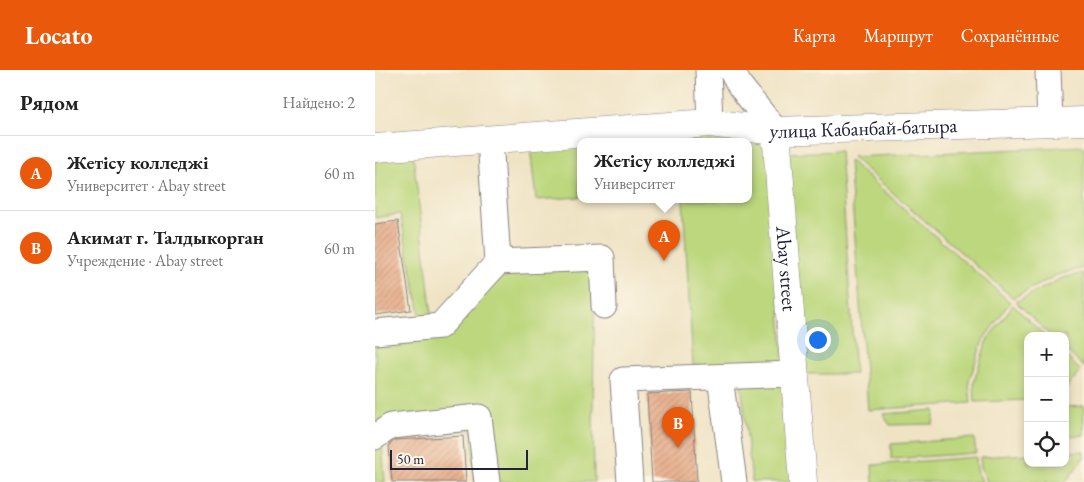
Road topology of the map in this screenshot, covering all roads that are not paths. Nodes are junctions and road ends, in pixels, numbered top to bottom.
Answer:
1 (708, 70) edge
2 (731, 70) edge
3 (1048, 70) edge
4 (1084, 120) edge
5 (1050, 122) junction
6 (710, 123) junction
7 (776, 131) junction
8 (490, 139) junction
9 (375, 148) edge
10 (498, 262) junction
11 (604, 306) dead end
12 (375, 332) edge
13 (795, 374) junction
14 (720, 377) junction
15 (375, 437) edge
16 (487, 482) edge
17 (630, 482) edge
18 (734, 482) edge
19 (803, 482) edge

1 - 6 street
2 - 7 street
3 - 5 street
4 - 5 main road, улица Кабанбай-батыра
5 - 7 main road, улица Кабанбай-батыра
6 - 7 main road, улица Кабанбай-батыра
6 - 8 main road, улица Кабанбай-батыра
7 - 13 main road, Abay street
8 - 9 main road, улица Кабанбай-батыра
8 - 10 street
10 - 11 street
10 - 12 street
13 - 14 street
13 - 19 main road, Abay street
14 - 17 street
14 - 18 street
15 - 16 street

